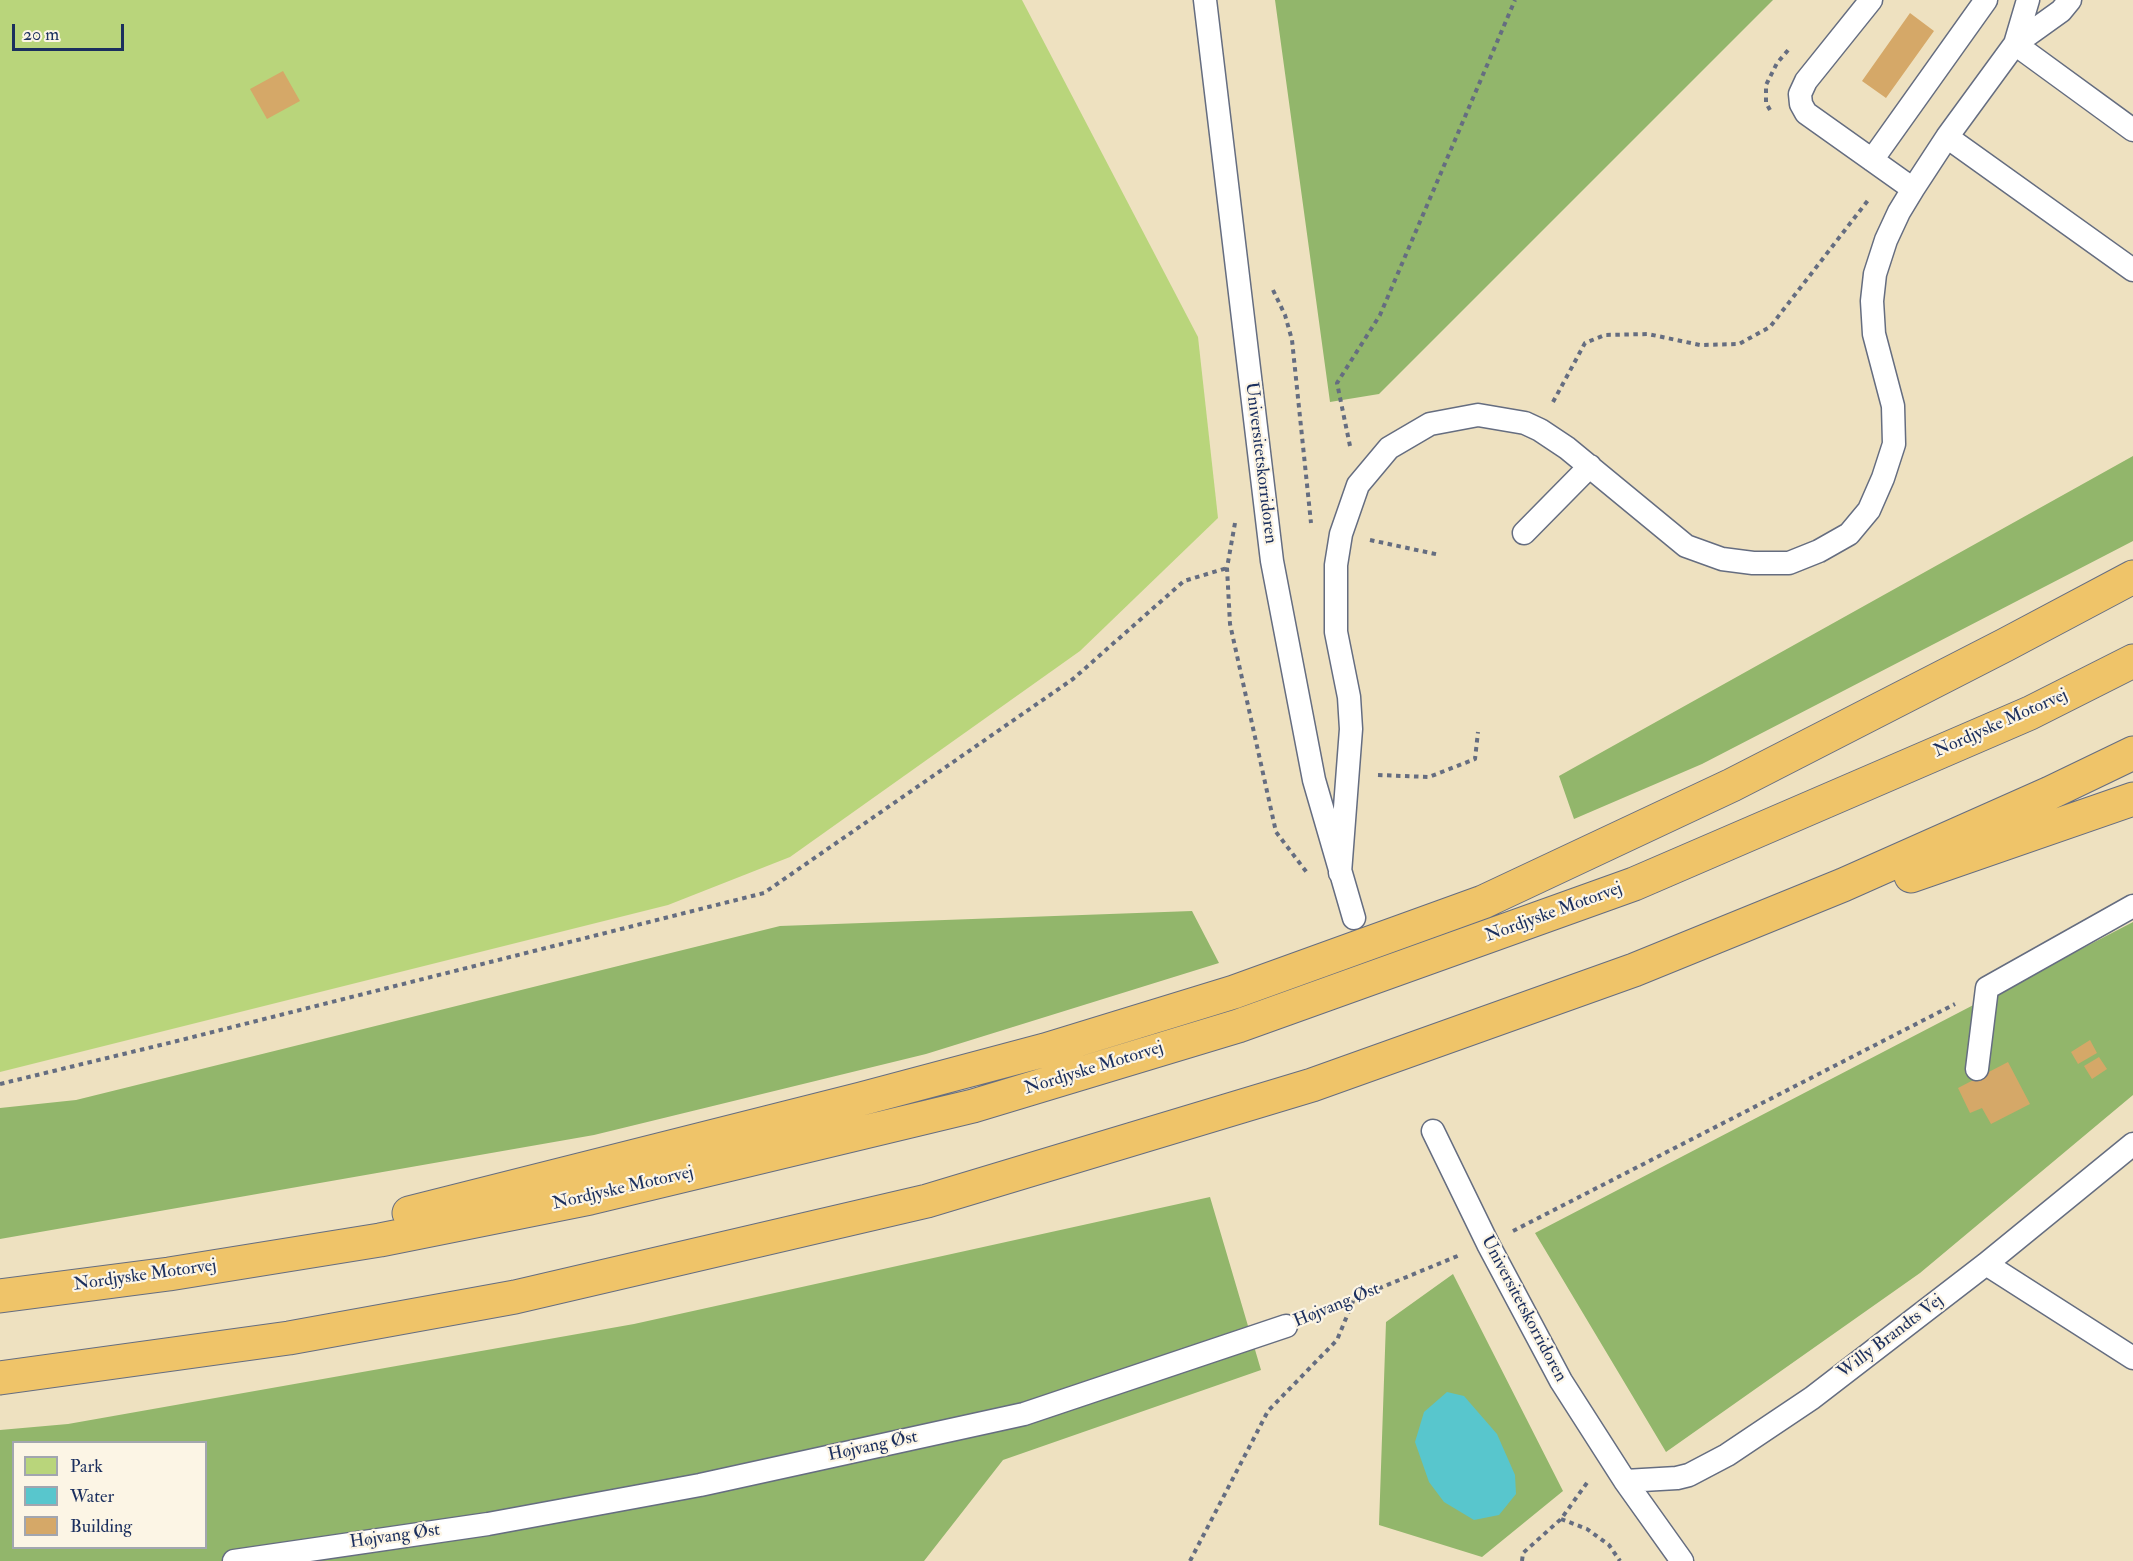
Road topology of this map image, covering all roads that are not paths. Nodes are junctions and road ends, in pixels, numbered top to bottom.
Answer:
1 (1205, 0) edge
2 (1871, 0) edge
3 (1986, 0) edge
4 (2028, 0) edge
5 (2070, 0) edge
6 (2015, 44) junction
7 (2130, 122) edge
8 (1947, 138) junction
9 (1872, 160) junction
10 (1912, 189) junction
11 (2133, 270) edge
12 (1590, 466) junction
13 (1524, 533) dead end
14 (2133, 577) edge
15 (2133, 661) edge
16 (2133, 753) edge
17 (2133, 799) edge
18 (1340, 873) junction
19 (2133, 906) edge
20 (1354, 918) dead end
21 (1634, 970) junction
22 (1977, 1069) dead end
23 (1433, 1131) dead end
24 (2133, 1144) edge
25 (1986, 1264) junction
26 (169, 1274) junction
27 (0, 1296) edge
28 (1286, 1326) road end
29 (2133, 1358) edge
30 (0, 1378) edge
31 (1625, 1481) junction
32 (234, 1561) edge
33 (1682, 1561) edge

1 - 18 lane, Universitetskorridoren
2 - 9 lane
3 - 9 lane
4 - 6 lane
5 - 6 lane
6 - 7 lane
6 - 8 lane
8 - 10 lane
8 - 11 lane
9 - 10 lane
10 - 12 lane
12 - 13 lane
12 - 18 lane
14 - 26 highway
15 - 26 highway, Nordjyske Motorvej
16 - 21 highway
17 - 21 highway
18 - 20 lane, Universitetskorridoren
19 - 22 lane
21 - 30 highway
23 - 31 lane, Universitetskorridoren
24 - 25 lane, Willy Brandts Vej
25 - 29 lane
25 - 31 lane, Willy Brandts Vej
26 - 27 highway, Nordjyske Motorvej
28 - 32 lane, Højvang Øst
31 - 33 lane, Universitetskorridoren

